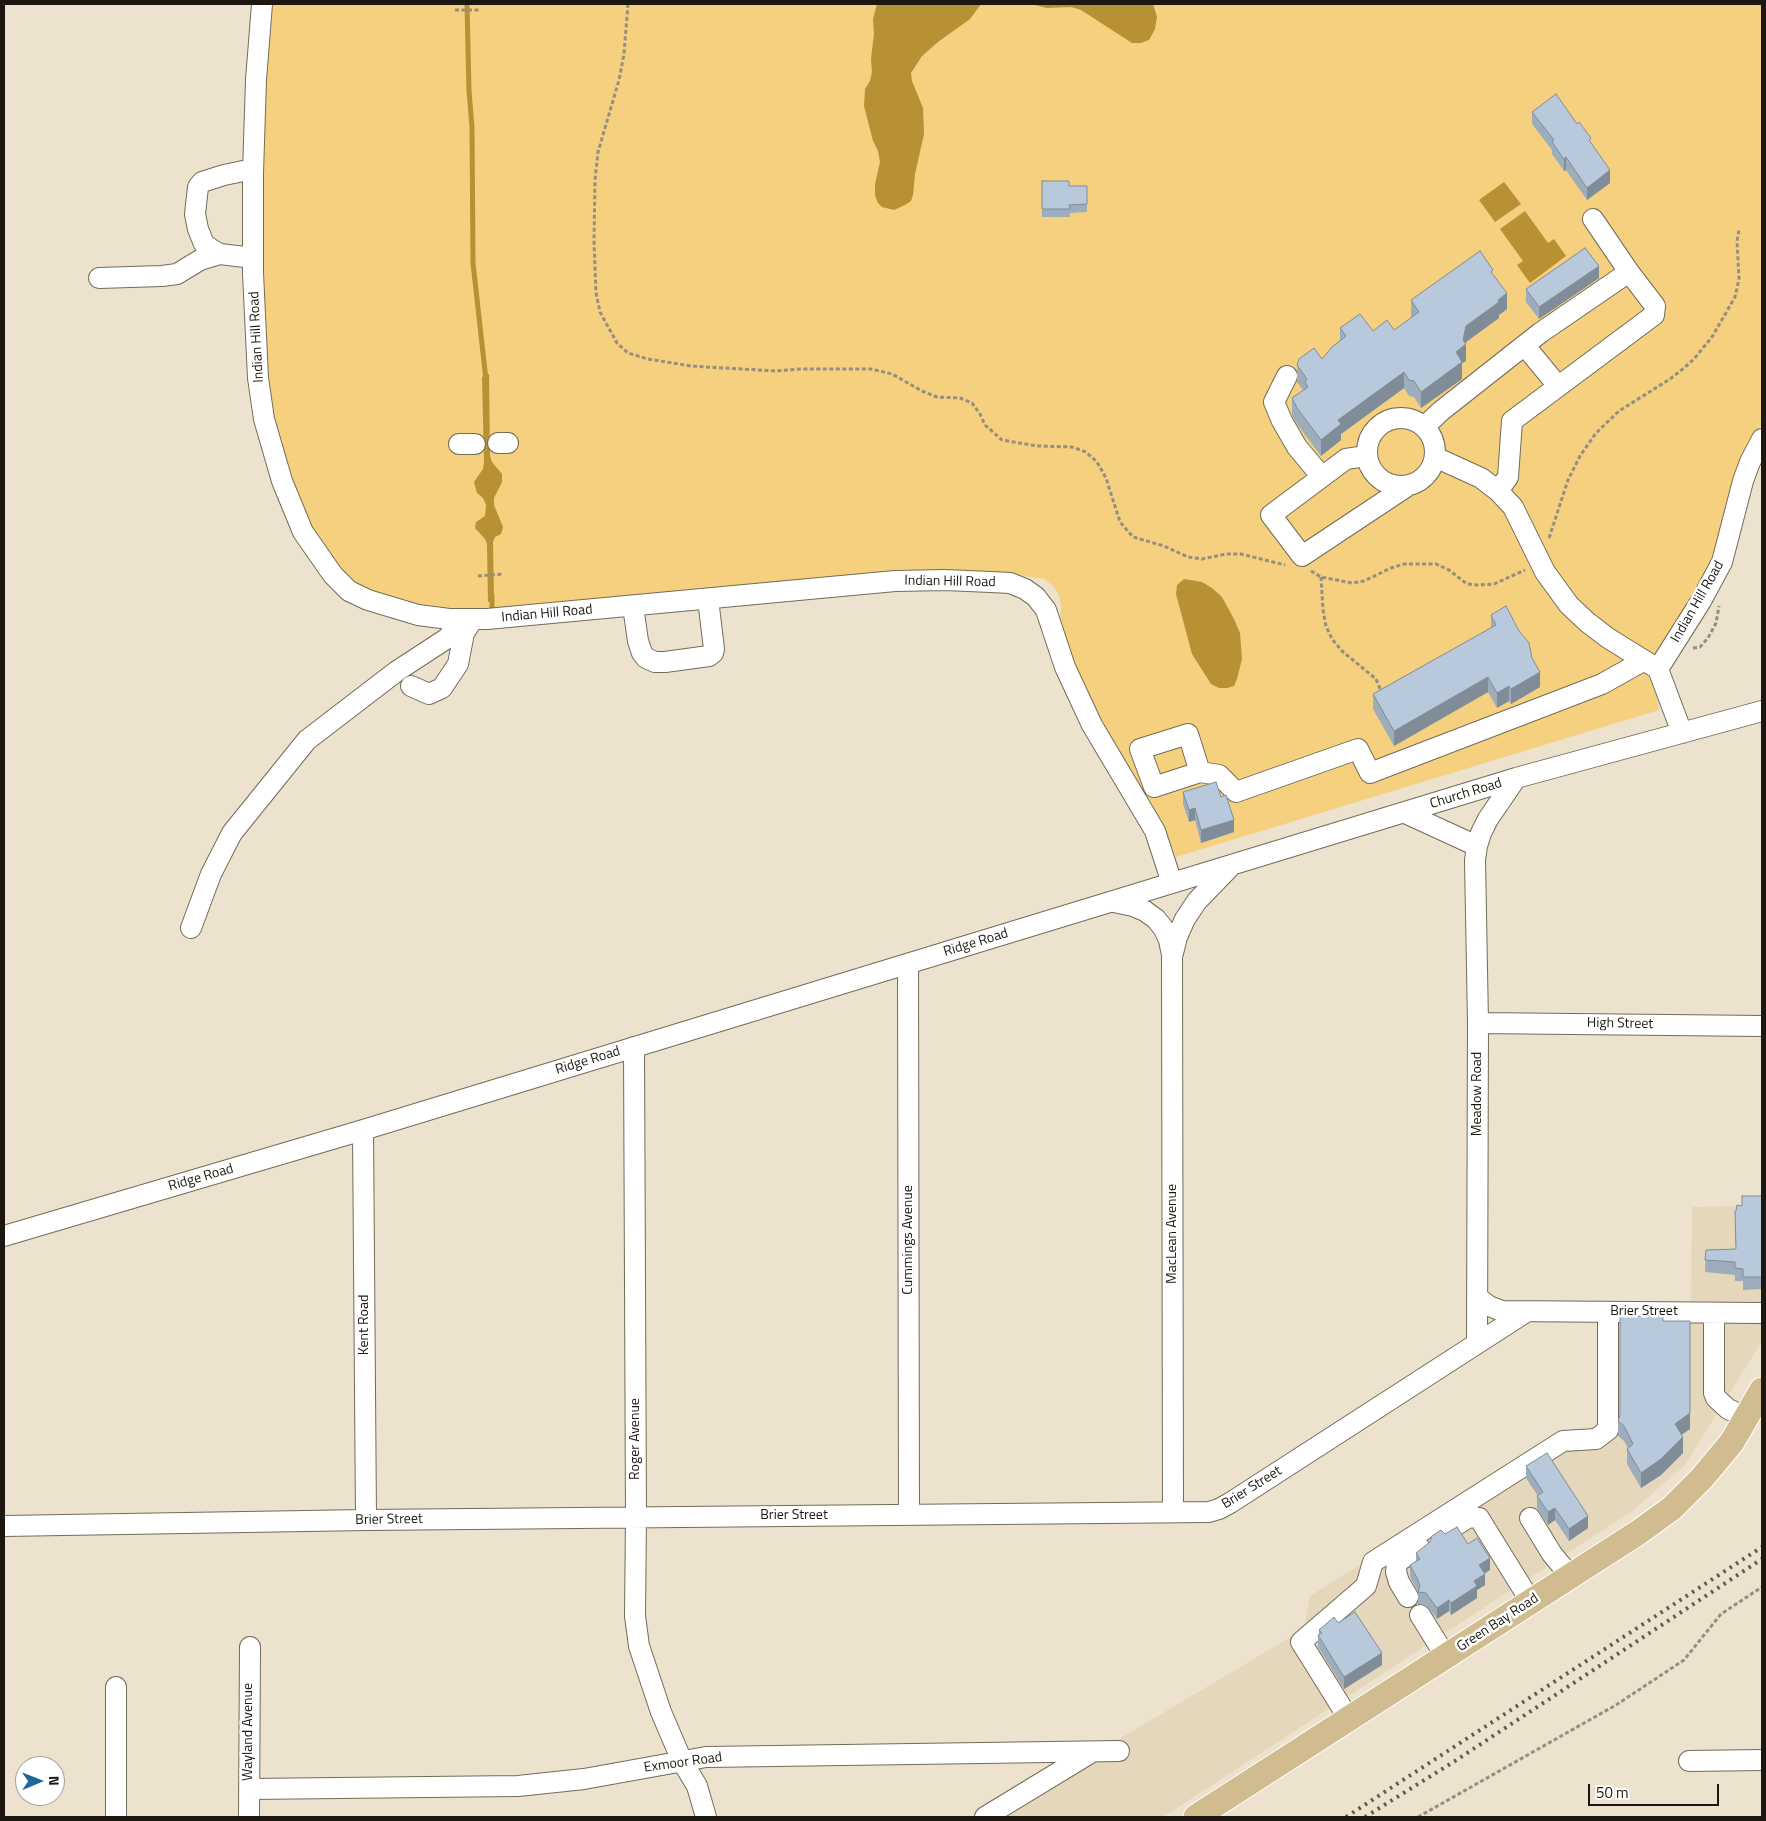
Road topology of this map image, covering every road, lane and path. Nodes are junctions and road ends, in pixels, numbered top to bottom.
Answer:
1 (262, 4) edge
2 (628, 4) edge
3 (455, 10) dead end
4 (479, 10) dead end
5 (253, 169) junction
6 (1594, 219) dead end
7 (1739, 230) dead end
8 (220, 254) junction
9 (253, 258) junction
10 (1629, 272) junction
11 (99, 278) dead end
12 (1525, 346) junction
13 (1287, 376) dead end
14 (1558, 386) junction
15 (1424, 427) junction
16 (1762, 440) edge
17 (1366, 456) junction
18 (1435, 457) junction
19 (1322, 477) junction
20 (1406, 487) junction
21 (1498, 490) junction
22 (1539, 559) junction
23 (1291, 566) dead end
24 (1305, 569) dead end
25 (502, 574) dead end
26 (478, 576) dead end
27 (1321, 577) junction
28 (708, 599) junction
29 (633, 606) junction
30 (466, 619) junction
31 (1650, 665) junction
32 (411, 686) dead end
33 (1384, 698) edge
34 (1762, 711) edge
35 (1682, 733) junction
36 (1146, 767) junction
37 (1200, 772) junction
38 (1123, 776) junction
39 (1516, 778) junction
40 (1154, 787) junction
41 (1145, 812) junction
42 (1405, 813) junction
43 (1477, 846) junction
44 (1231, 866) junction
45 (1172, 883) junction
46 (1114, 902) junction
47 (191, 928) dead end
48 (1172, 957) junction
49 (908, 964) junction
50 (1478, 1023) junction
51 (1762, 1026) edge
52 (634, 1047) junction
53 (363, 1130) junction
54 (4, 1236) edge
55 (1478, 1298) junction
56 (1526, 1312) junction
57 (1608, 1312) junction
58 (1714, 1313) junction
59 (1762, 1313) edge
60 (1477, 1342) junction
61 (1762, 1390) edge
62 (1746, 1417) junction
63 (1173, 1512) junction
64 (909, 1515) junction
65 (636, 1517) junction
66 (1530, 1518) dead end
67 (366, 1520) junction
68 (4, 1526) edge
69 (1571, 1576) junction
70 (1762, 1587) edge
71 (1408, 1597) dead end
72 (1531, 1602) junction
73 (1420, 1615) dead end
74 (250, 1647) dead end
75 (1446, 1656) junction
76 (116, 1687) dead end
77 (1349, 1719) junction
78 (1094, 1751) junction
79 (1118, 1751) dead end
80 (1762, 1760) edge
81 (682, 1761) junction
82 (1689, 1761) dead end
83 (249, 1788) junction
84 (116, 1817) edge
85 (249, 1817) edge
86 (706, 1817) edge
87 (985, 1817) edge
88 (1196, 1817) edge
89 (1418, 1817) edge

1 - 5 street, Indian Hill Road
2 - 23 path
3 - 4 path
5 - 8 street
5 - 9 street, Indian Hill Road
6 - 10 street
7 - 22 path
8 - 9 street
8 - 11 street
9 - 30 street, Indian Hill Road
10 - 12 street
10 - 14 street
12 - 14 street
12 - 15 street
13 - 19 street
14 - 21 street
15 - 17 street
15 - 18 street
16 - 31 street, Indian Hill Road
17 - 19 street
17 - 20 street
18 - 20 street
18 - 21 street
19 - 20 street
21 - 22 street
22 - 27 path
22 - 31 street
24 - 27 path
25 - 26 path
27 - 33 path
28 - 29 street, Indian Hill Road
28 - 29 street
28 - 38 street, Indian Hill Road
29 - 30 street, Indian Hill Road
30 - 32 street
30 - 47 street
31 - 35 street
31 - 37 street
34 - 35 street, Church Road
35 - 39 street, Church Road
36 - 37 street
36 - 38 street
36 - 40 street
37 - 40 street
38 - 41 street, Indian Hill Road
39 - 42 street, Church Road
39 - 43 street, Meadow Road
40 - 41 street
41 - 45 street, Indian Hill Road
42 - 43 street
42 - 44 street, Church Road
43 - 50 street, Meadow Road
44 - 45 street, Church Road
44 - 48 street, MacLean Avenue
45 - 46 street, Ridge Road
46 - 48 street, MacLean Avenue
46 - 49 street, Ridge Road
48 - 63 street, MacLean Avenue
49 - 52 street, Ridge Road
49 - 64 street, Cummings Avenue
50 - 51 street, High Street
50 - 55 street, Meadow Road
52 - 53 street, Ridge Road
52 - 65 street, Roger Avenue
53 - 54 street, Ridge Road
53 - 67 street, Kent Road
55 - 56 street, Brier Street
55 - 60 street, Meadow Road
56 - 57 street, Brier Street
56 - 60 street, Brier Street
57 - 58 street, Brier Street
57 - 77 street
58 - 59 street, Brier Street
58 - 62 street
60 - 63 street, Brier Street
61 - 62 main road, Green Bay Road
62 - 69 main road, Green Bay Road
63 - 64 street, Brier Street
64 - 65 street, Brier Street
65 - 67 street, Brier Street
65 - 81 street, Roger Avenue
66 - 69 street
67 - 68 street, Brier Street
69 - 72 main road, Green Bay Road
70 - 89 path
71 - 72 street
72 - 75 main road, Green Bay Road
73 - 75 street
74 - 83 street, Wayland Avenue
75 - 77 main road, Green Bay Road
76 - 84 street
77 - 88 main road, Green Bay Road
78 - 79 street, Exmoor Road
78 - 81 street, Exmoor Road
78 - 87 street
80 - 82 street
81 - 83 street, Exmoor Road
81 - 86 street, Roger Avenue
83 - 85 street, Wayland Avenue

